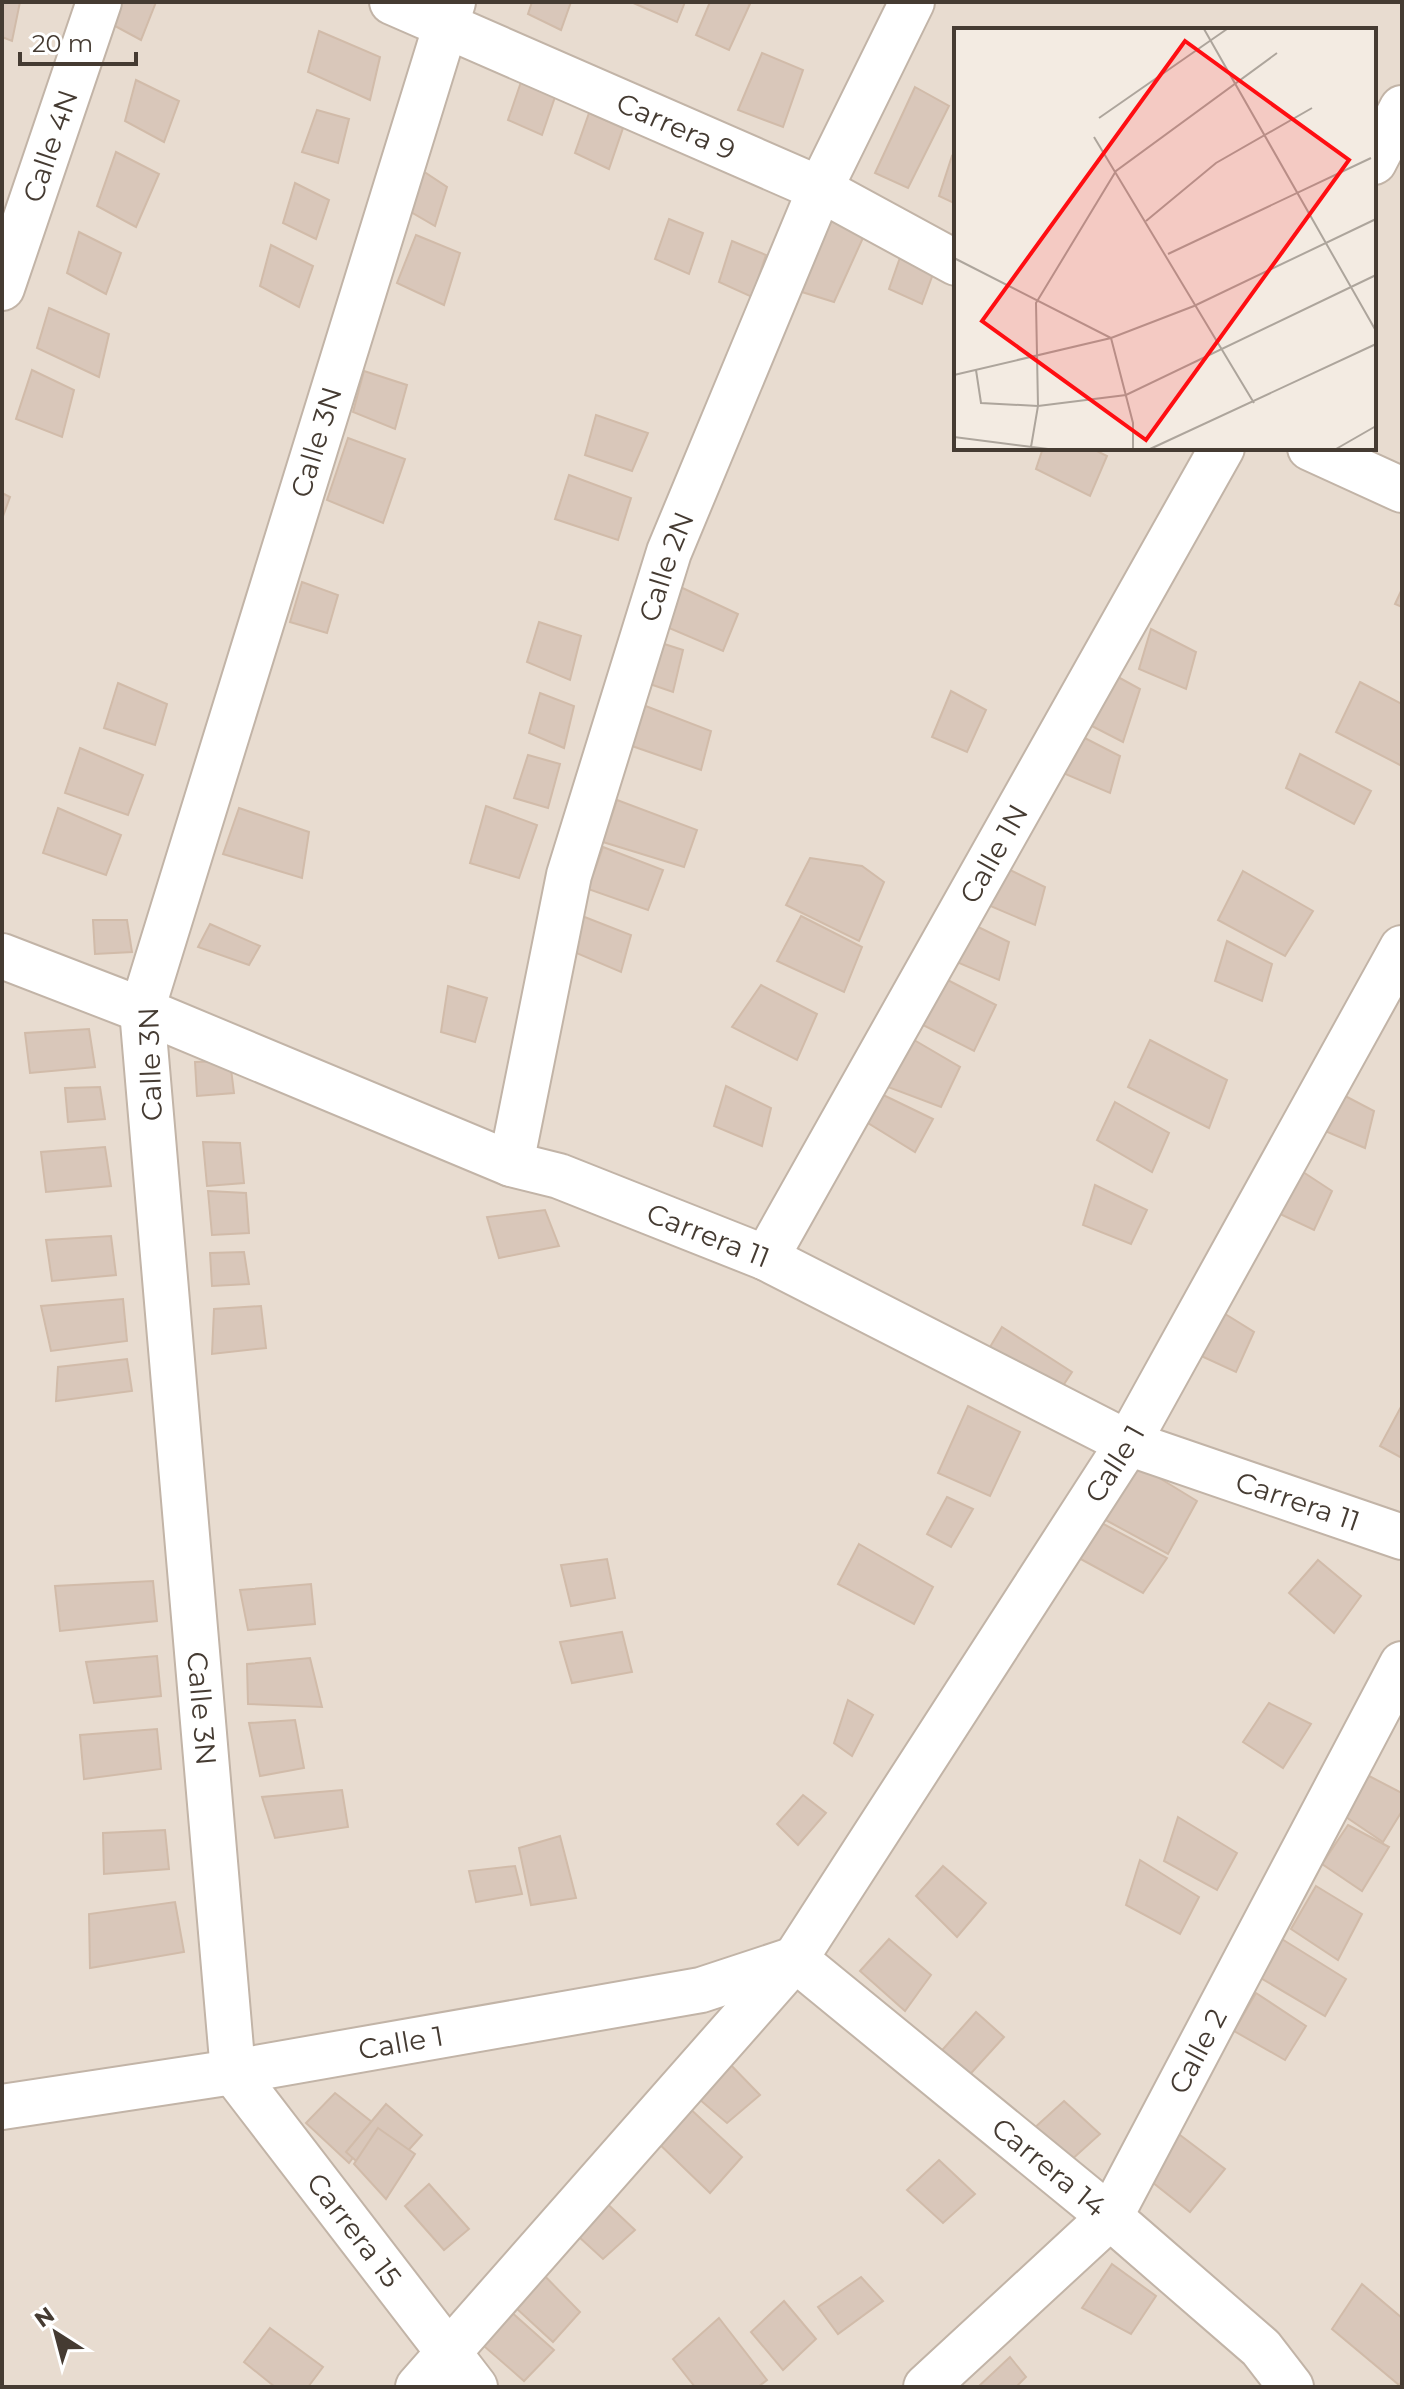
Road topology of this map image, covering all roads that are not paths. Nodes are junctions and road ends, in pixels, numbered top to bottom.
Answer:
1 (99, 2) edge
2 (392, 2) edge
3 (912, 2) edge
4 (449, 13) edge
5 (1402, 108) edge
6 (1376, 158) edge
7 (820, 189) junction
8 (954, 262) edge
9 (2, 288) edge
10 (1221, 450) edge
11 (1314, 450) edge
12 (1402, 490) edge
13 (1402, 948) edge
14 (2, 956) edge
15 (142, 1010) junction
16 (511, 1164) junction
17 (766, 1258) junction
18 (1128, 1443) junction
19 (1402, 1537) edge
20 (1402, 1664) edge
21 (795, 1959) junction
22 (233, 2072) junction
23 (3, 2107) edge
24 (1110, 2217) junction
25 (448, 2351) junction
26 (418, 2387) edge
27 (475, 2387) edge
28 (926, 2387) edge
29 (1291, 2387) edge

1 - 9 street, Calle 4N
2 - 4 street, Carrera 9
3 - 7 street, Calle 2N
4 - 7 street, Carrera 9
4 - 15 street, Calle 3N
5 - 6 street
7 - 8 street, Carrera 9
7 - 16 street, Calle 2N
10 - 17 street, Calle 1N
11 - 12 street
13 - 18 street, Calle 1
14 - 15 street, Carrera 11
15 - 16 street, Carrera 11
15 - 22 street, Calle 3N
16 - 17 street, Carrera 11
17 - 18 street, Carrera 11
18 - 19 street, Carrera 11
18 - 21 street, Calle 1
20 - 24 street, Calle 2
21 - 22 street, Calle 1
21 - 24 street, Carrera 14
21 - 25 street, Calle 1
22 - 23 street, Calle 1
22 - 25 street, Carrera 15
24 - 28 street, Calle 2
24 - 29 street, Carrera 14
25 - 26 street, Calle 1
25 - 27 street, Carrera 15

